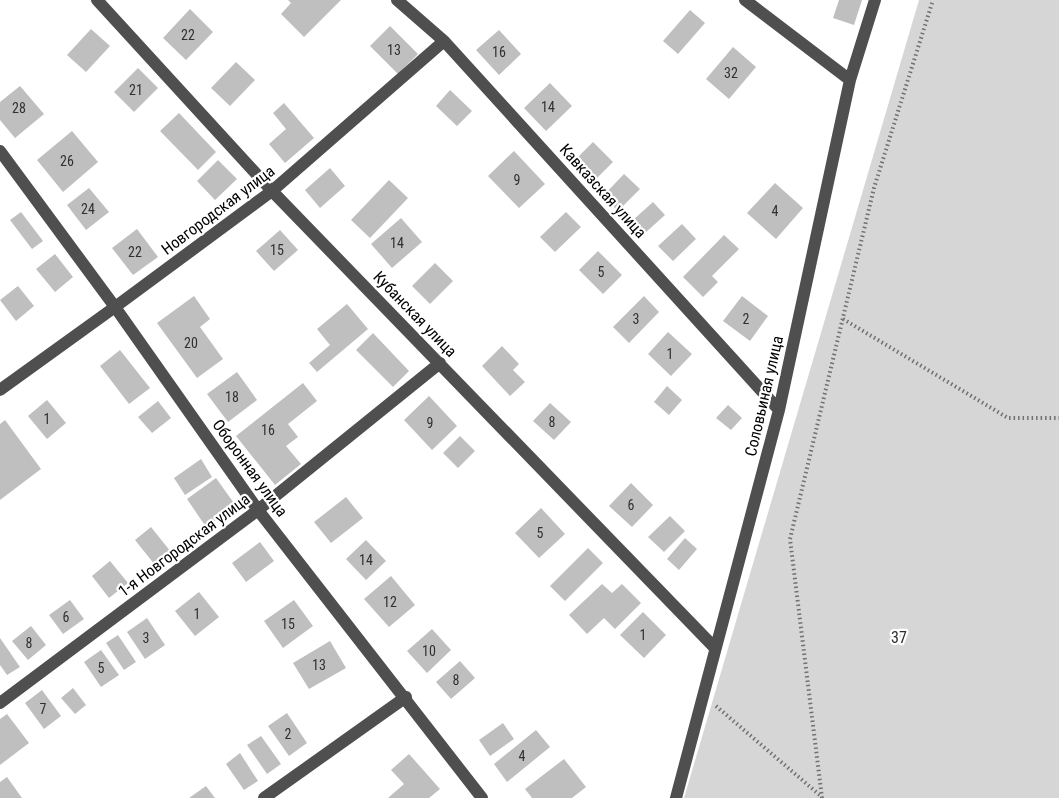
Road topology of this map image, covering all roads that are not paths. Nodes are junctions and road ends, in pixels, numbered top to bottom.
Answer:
1 (97, 0) edge
2 (397, 0) edge
3 (746, 0) edge
4 (874, 0) edge
5 (444, 41) junction
6 (850, 80) junction
7 (0, 151) edge
8 (272, 191) junction
9 (116, 308) junction
10 (440, 363) junction
11 (0, 390) edge
12 (779, 410) junction
13 (258, 510) junction
14 (715, 648) junction
15 (405, 697) junction
16 (0, 703) edge
17 (264, 798) edge
18 (482, 798) edge
19 (676, 798) edge

1 - 8 street, Кубанская улица
2 - 5 street, Кавказская улица
3 - 6 street
4 - 6 street, Соловьиная улица
5 - 8 street, Новгородская улица
5 - 12 street, Кавказская улица
6 - 12 street, Соловьиная улица
7 - 9 street, Оборонная улица
8 - 9 street, Новгородская улица
8 - 10 street, Кубанская улица
9 - 11 street, Новгородская улица
9 - 13 street, Оборонная улица
10 - 13 street, 1-я Новгородская улица
10 - 14 street, Кубанская улица
12 - 14 street, Соловьиная улица
13 - 15 street, Оборонная улица
13 - 16 street, 1-я Новгородская улица
14 - 19 street, Соловьиная улица
15 - 17 street
15 - 18 street, Оборонная улица

